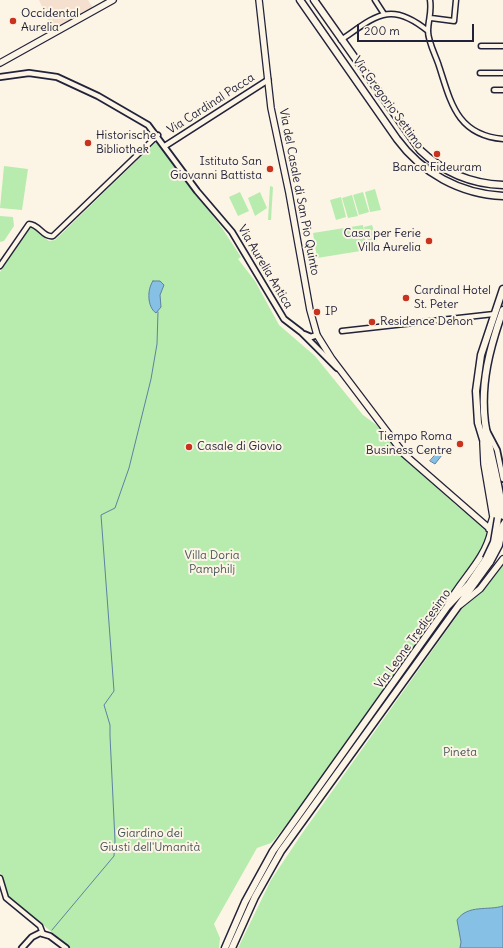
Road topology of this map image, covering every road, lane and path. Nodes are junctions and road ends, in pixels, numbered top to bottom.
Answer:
1 (113, 0) edge
2 (260, 0) edge
3 (300, 0) edge
4 (314, 0) edge
5 (375, 0) edge
6 (430, 0) edge
7 (456, 0) edge
8 (384, 14) junction
9 (431, 18) junction
10 (428, 31) junction
11 (341, 40) junction
12 (480, 46) dead end
13 (503, 46) edge
14 (0, 64) edge
15 (480, 73) dead end
16 (503, 73) edge
17 (0, 76) edge
18 (268, 80) junction
19 (494, 90) dead end
20 (503, 90) edge
21 (158, 136) junction
22 (503, 139) edge
23 (165, 146) junction
24 (503, 185) edge
25 (503, 196) edge
26 (0, 266) edge
27 (503, 289) edge
28 (503, 311) edge
29 (494, 314) junction
30 (342, 331) dead end
31 (301, 332) junction
32 (317, 336) junction
33 (347, 378) junction
34 (487, 430) junction
35 (483, 442) junction
36 (503, 478) edge
37 (501, 516) edge
38 (503, 525) edge
39 (490, 530) junction
40 (503, 540) edge
41 (503, 559) edge
42 (488, 560) junction
43 (458, 606) junction
44 (447, 607) junction
45 (0, 878) edge
46 (43, 934) junction
47 (22, 948) edge
48 (66, 948) edge
49 (225, 948) edge
50 (232, 948) edge

1 - 14 main road
2 - 18 main road, Via del Casale di San Pio Quinto
3 - 25 main road, Via Gregorio Settimo
4 - 11 main road, Via Gregorio Settimo
5 - 8 street
6 - 9 street
7 - 9 street
8 - 10 street
8 - 11 street
9 - 10 street
10 - 22 street
11 - 24 main road, Via Gregorio Settimo
12 - 13 street
15 - 16 street
17 - 21 street, Via Aurelia Antica
18 - 23 street, Via Cardinal Pacca
18 - 32 main road, Via del Casale di San Pio Quinto
19 - 20 street
21 - 23 street, Via Aurelia Antica
21 - 26 street
23 - 31 street, Via Aurelia Antica
27 - 29 main road, Via Leone Tredicesimo
28 - 34 main road, Via Leone Tredicesimo
29 - 30 street
29 - 35 main road, Via Leone Tredicesimo
31 - 32 street
31 - 33 street, Via Aurelia Antica
32 - 33 main road, Via del Casale di San Pio Quinto
33 - 39 main road, Via Aurelia Antica
34 - 36 street
34 - 37 main road, Via Leone Tredicesimo
35 - 37 main road, Via Leone Tredicesimo
35 - 39 main road
37 - 42 main road, Via Leone Tredicesimo, bridge
38 - 42 main road, Via Leone Tredicesimo, bridge
39 - 40 main road, Via Aurelia Antica
39 - 44 main road
41 - 43 main road
42 - 43 main road, Via Leone Tredicesimo
42 - 44 main road, Via Leone Tredicesimo
43 - 50 main road, Via Leone Tredicesimo
44 - 49 main road, Via Leone Tredicesimo
45 - 46 street
46 - 47 street
46 - 48 street

